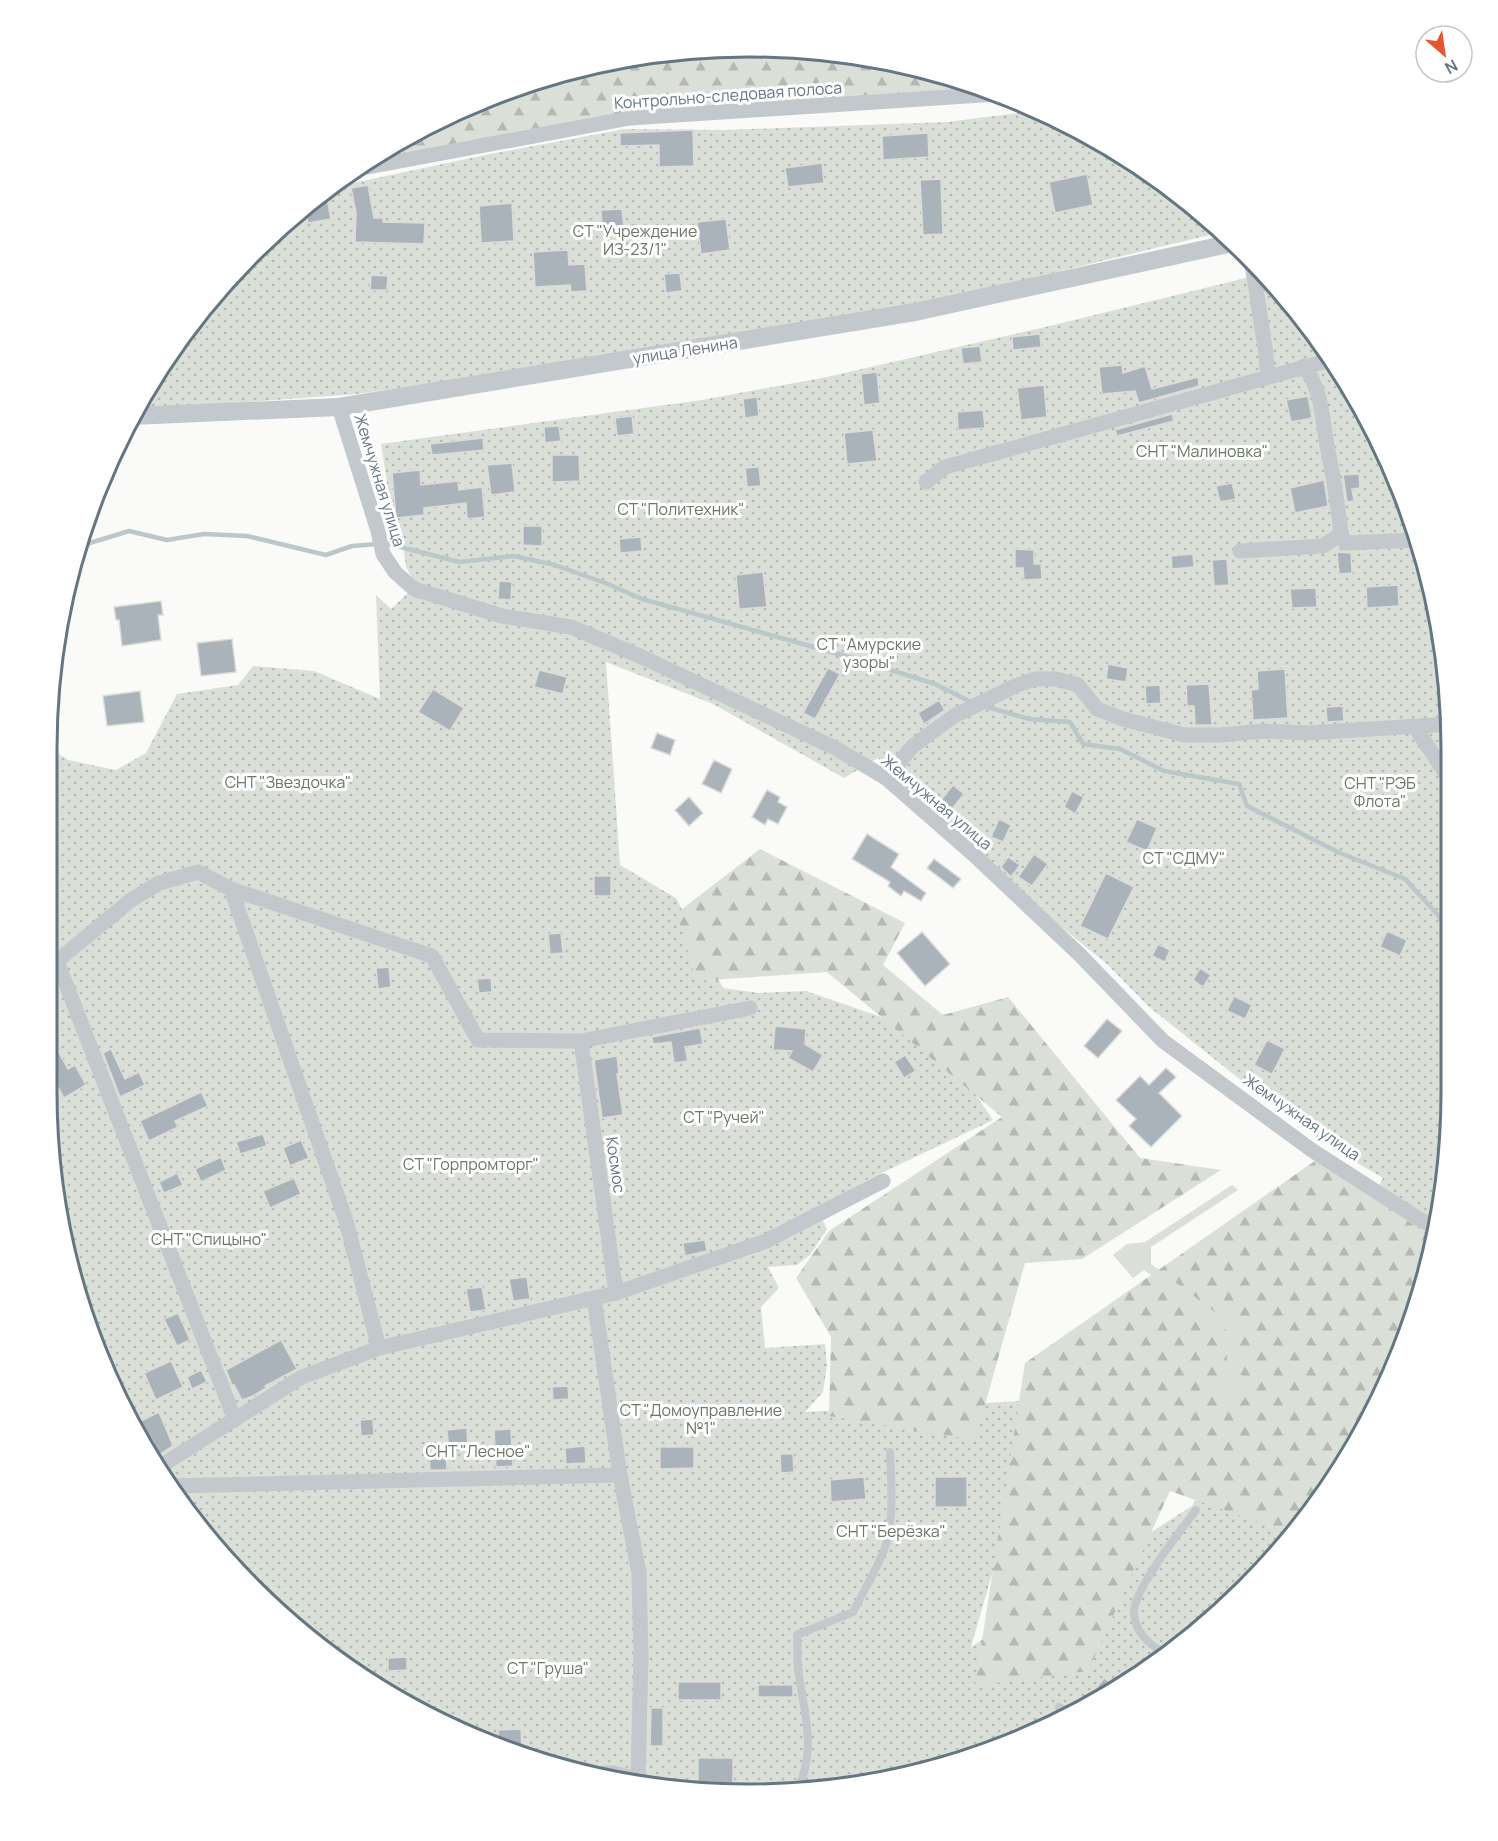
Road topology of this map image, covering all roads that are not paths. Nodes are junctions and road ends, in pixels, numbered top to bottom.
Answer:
1 (975, 95) edge
2 (380, 165) edge
3 (1222, 245) edge
4 (1254, 277) edge
5 (1322, 362) edge
6 (1304, 366) junction
7 (1268, 377) junction
8 (339, 407) junction
9 (143, 416) edge
10 (926, 482) dead end
11 (1341, 534) junction
12 (1408, 540) edge
13 (1240, 551) dead end
14 (1440, 725) edge
15 (1415, 727) junction
16 (1441, 766) edge
17 (886, 778) junction
18 (231, 889) junction
19 (750, 1008) dead end
20 (581, 1041) junction
21 (883, 1181) dead end
22 (1429, 1224) edge
23 (616, 1293) junction
24 (594, 1299) junction
25 (379, 1348) junction
26 (235, 1420) junction
27 (890, 1452) dead end
28 (166, 1463) edge
29 (620, 1475) junction
30 (181, 1486) edge
31 (1196, 1510) dead end
32 (1159, 1649) edge
33 (1059, 1707) dead end
34 (1062, 1709) edge
35 (639, 1775) edge
36 (801, 1782) edge

1 - 2 street, Контрольно-следовая полоса
3 - 8 street, улица Ленина
4 - 7 street
5 - 6 street
6 - 7 street
6 - 11 street
7 - 10 street
8 - 9 street, улица Ленина
8 - 17 street, Жемчужная улица
11 - 12 street
11 - 13 street
14 - 15 street
15 - 16 street
15 - 17 street
17 - 22 street, Жемчужная улица
18 - 20 street
18 - 25 street
18 - 26 street
19 - 20 street
20 - 23 street, Космос
21 - 23 street
23 - 24 street
24 - 25 street
24 - 29 street
25 - 26 street
26 - 28 street
27 - 36 lane
29 - 30 street
29 - 35 street
31 - 32 lane
33 - 34 lane

